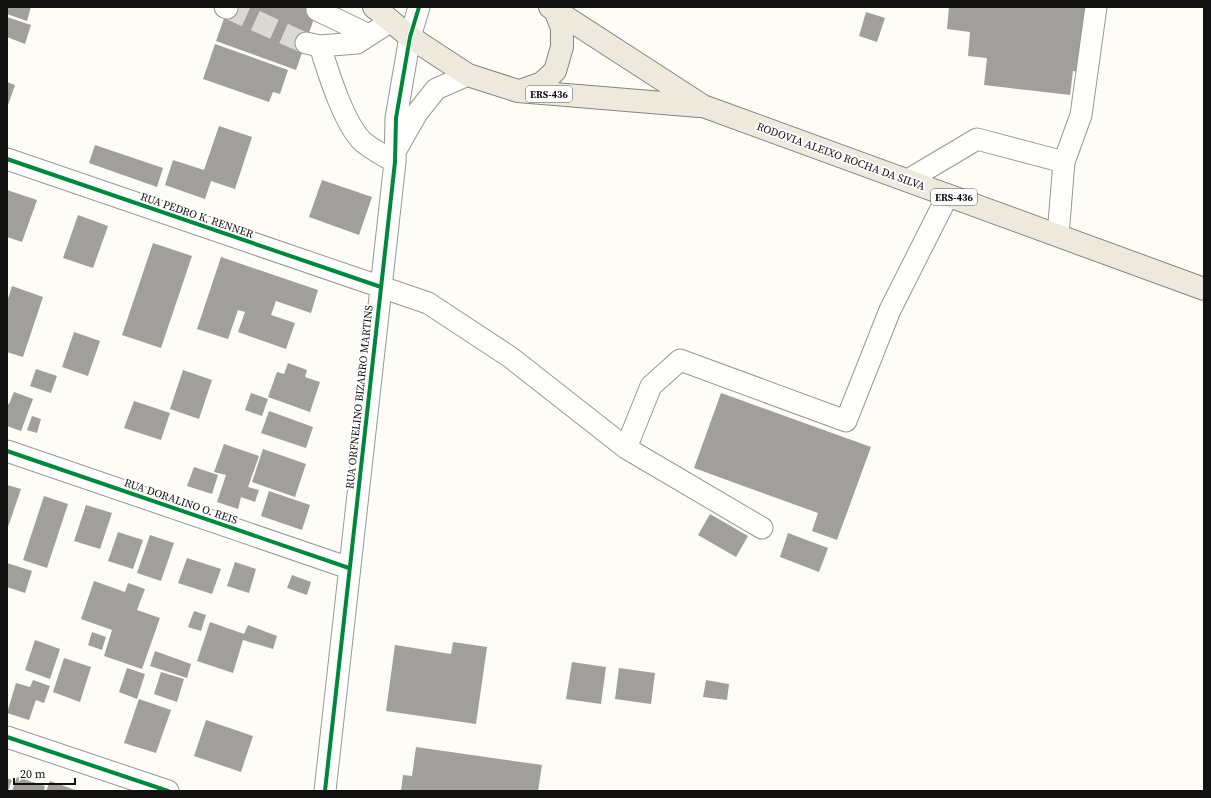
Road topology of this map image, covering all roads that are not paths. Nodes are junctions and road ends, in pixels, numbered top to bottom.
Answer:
1 (374, 7) edge
2 (420, 7) edge
3 (1096, 7) edge
4 (552, 8) edge
5 (317, 10) dead end
6 (391, 21) junction
7 (369, 35) junction
8 (410, 37) junction
9 (468, 75) junction
10 (518, 91) junction
11 (703, 106) junction
12 (396, 155) junction
13 (7, 159) edge
14 (1064, 162) junction
15 (908, 180) junction
16 (948, 195) junction
17 (1058, 235) junction
18 (381, 287) junction
19 (1204, 289) edge
20 (626, 448) junction
21 (7, 451) edge
22 (762, 528) dead end
23 (349, 568) junction
24 (7, 737) edge
25 (168, 791) edge
26 (325, 791) edge

1 - 6 main road, RODOVIA ALEIXO ROCHA DA SILVA / ERS-436
2 - 8 street, RUA ORFNELINO BIZARRO MARTINS
3 - 14 street
4 - 10 main road
4 - 11 main road, RODOVIA ALEIXO ROCHA DA SILVA / ERS-436
5 - 7 street
6 - 7 street
6 - 8 main road, RODOVIA ALEIXO ROCHA DA SILVA / ERS-436
7 - 12 street
8 - 9 main road, RODOVIA ALEIXO ROCHA DA SILVA / ERS-436
8 - 12 street, RUA ORFNELINO BIZARRO MARTINS
9 - 10 main road, RODOVIA ALEIXO ROCHA DA SILVA / ERS-436
9 - 12 street, RUA ORFNELINO BIZARRO MARTINS
10 - 11 main road, RODOVIA ALEIXO ROCHA DA SILVA / ERS-436
11 - 15 main road, RODOVIA ALEIXO ROCHA DA SILVA / ERS-436
12 - 18 street, RUA ORFNELINO BIZARRO MARTINS
13 - 18 street, RUA PEDRO K. RENNER
14 - 15 street
14 - 17 street
15 - 16 main road, RODOVIA ALEIXO ROCHA DA SILVA / ERS-436
16 - 17 main road, RODOVIA ALEIXO ROCHA DA SILVA / ERS-436
16 - 20 street
17 - 19 main road, RODOVIA ALEIXO ROCHA DA SILVA / ERS-436
18 - 20 street, RUA PEDRO K. RENNER
18 - 23 street, RUA ORFNELINO BIZARRO MARTINS
20 - 22 street, RUA PEDRO K. RENNER
21 - 23 street, RUA DORALINO O. REIS
23 - 26 street, RUA ORFNELINO BIZARRO MARTINS
24 - 25 street

